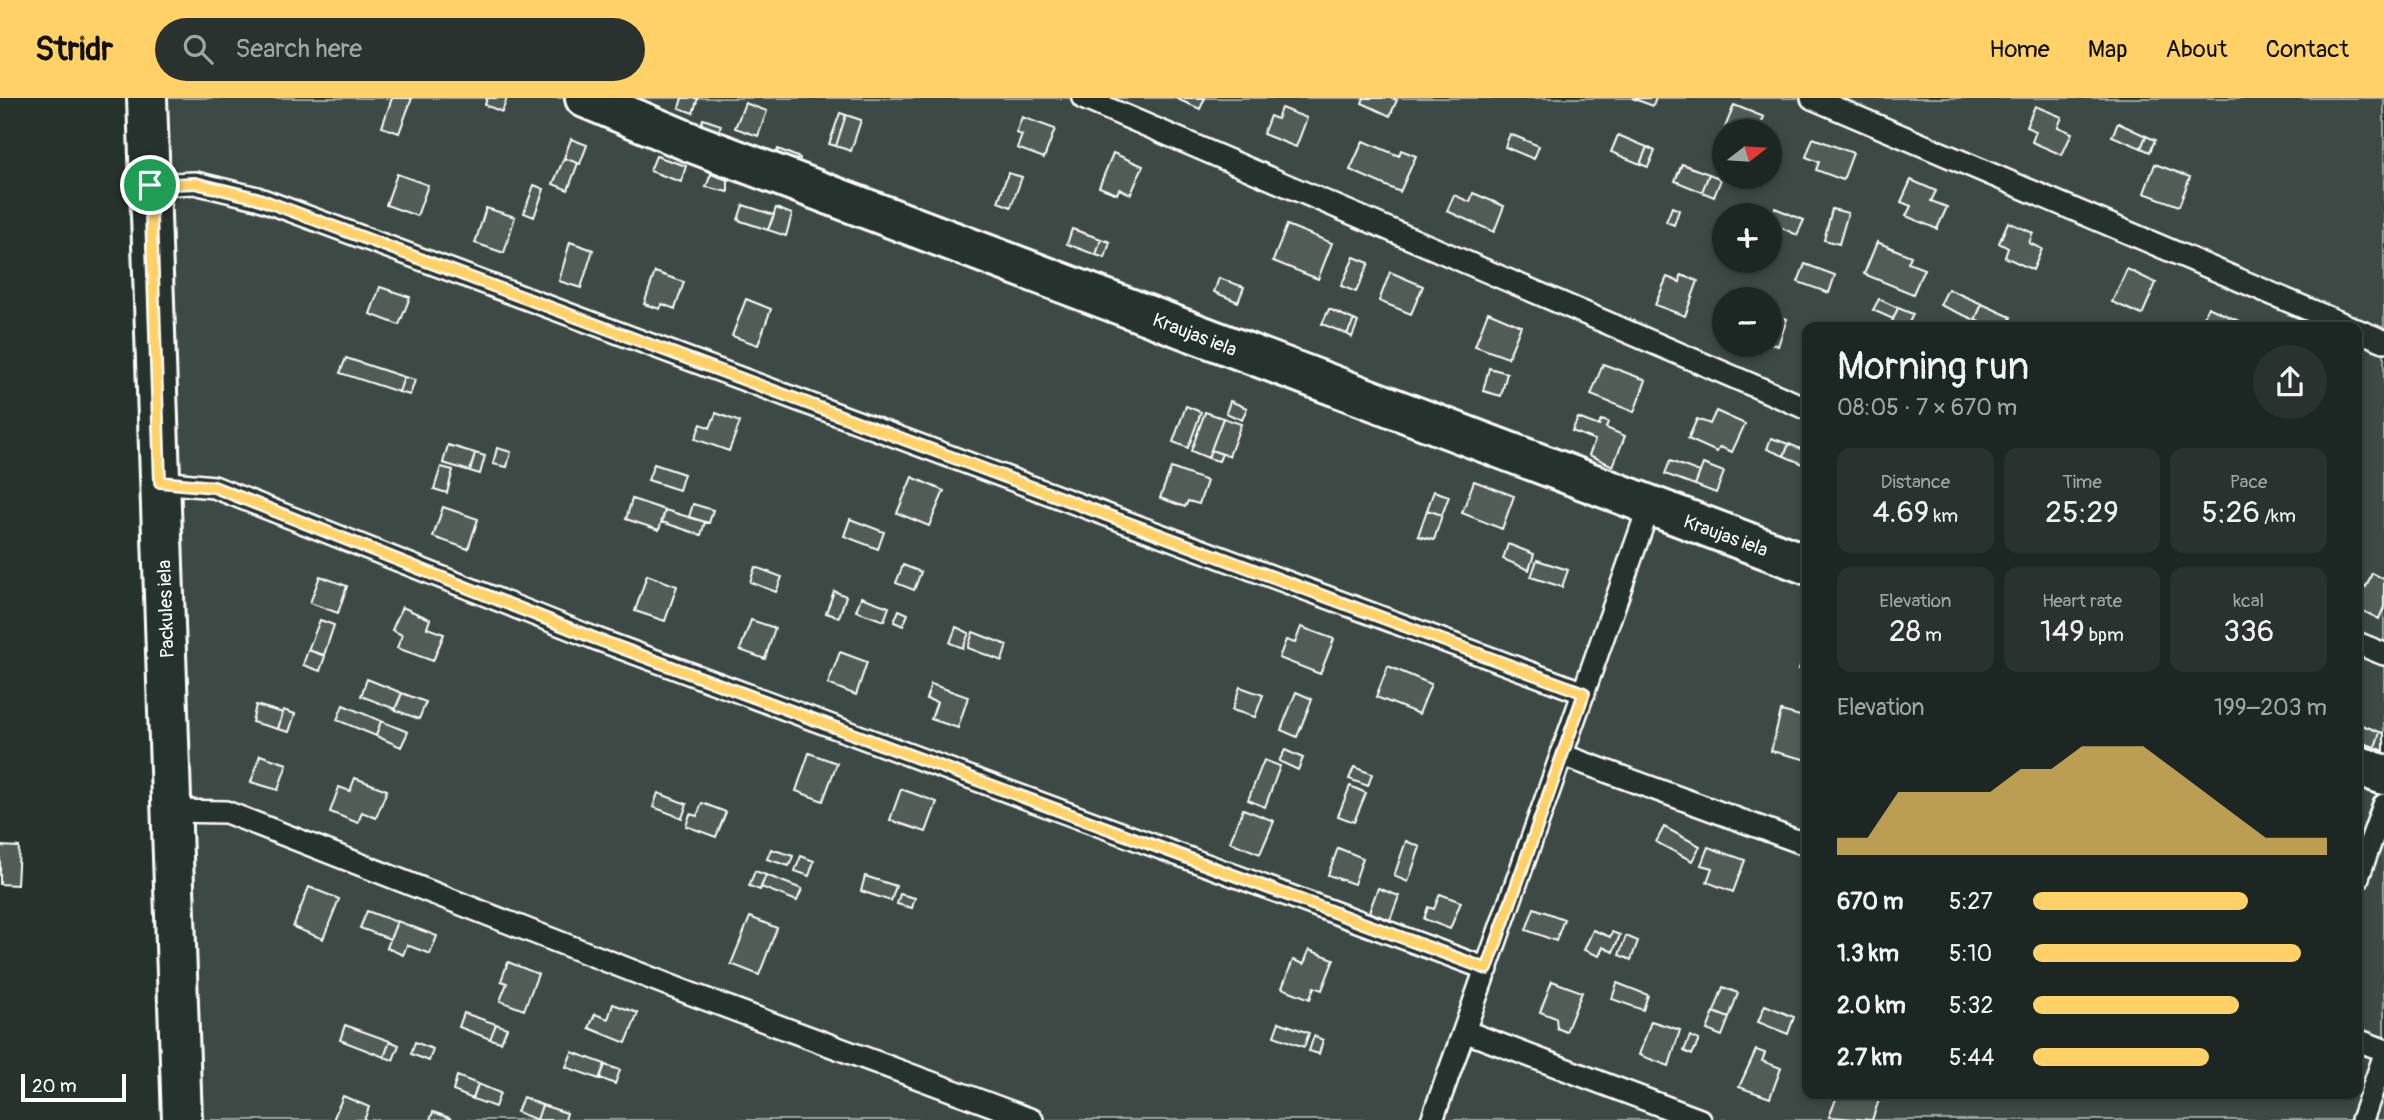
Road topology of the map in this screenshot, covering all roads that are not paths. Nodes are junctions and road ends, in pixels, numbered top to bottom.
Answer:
1 (147, 98) edge
2 (585, 98) edge
3 (1083, 98) edge
4 (1812, 98) edge
5 (150, 185) junction
6 (2310, 320) edge
7 (2362, 332) edge
8 (2384, 341) edge
9 (1802, 406) edge
10 (160, 482) junction
11 (1649, 507) junction
12 (1802, 563) edge
13 (2362, 645) edge
14 (2384, 654) edge
15 (1584, 693) junction
16 (1562, 755) junction
17 (2362, 767) edge
18 (2384, 775) edge
19 (2384, 805) edge
20 (172, 811) junction
21 (1802, 843) edge
22 (2362, 866) edge
23 (1487, 969) junction
24 (1465, 1031) junction
25 (2362, 1042) edge
26 (2384, 1050) edge
27 (2384, 1057) edge
28 (182, 1120) edge
29 (1032, 1120) edge
30 (1432, 1120) edge
31 (1700, 1120) edge
32 (2362, 1120) edge

1 - 5 street, Packules iela
2 - 11 street, Kraujas iela
3 - 9 lane
4 - 6 lane
5 - 10 street, Packules iela
5 - 15 lane
7 - 8 lane
10 - 20 street, Packules iela
10 - 23 lane
11 - 12 street, Kraujas iela
11 - 15 lane
13 - 14 lane
15 - 16 lane
16 - 21 lane
16 - 23 lane
17 - 18 street
19 - 22 lane
20 - 28 street, Packules iela
20 - 29 lane
23 - 24 lane
24 - 30 lane
24 - 31 lane
25 - 26 lane
27 - 32 lane

